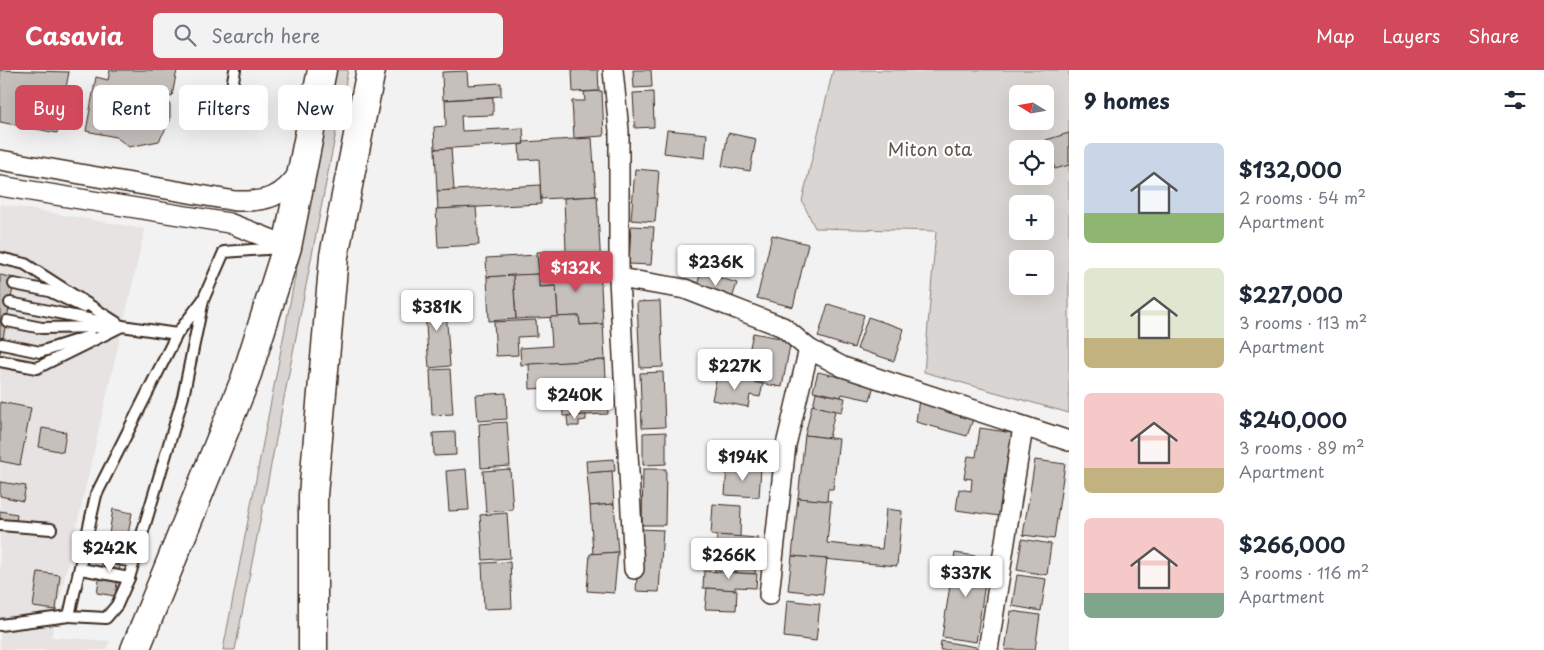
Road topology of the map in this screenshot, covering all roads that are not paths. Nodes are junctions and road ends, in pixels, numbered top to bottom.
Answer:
1 (235, 70) edge
2 (322, 70) edge
3 (370, 70) edge
4 (613, 70) edge
5 (232, 85) edge
6 (0, 160) edge
7 (303, 166) junction
8 (2, 187) edge
9 (287, 247) junction
10 (0, 258) edge
11 (619, 278) junction
12 (14, 284) dead end
13 (204, 300) junction
14 (10, 303) dead end
15 (7, 321) dead end
16 (122, 326) junction
17 (177, 334) junction
18 (2, 344) dead end
19 (810, 349) junction
20 (0, 361) edge
21 (1023, 427) junction
22 (1069, 441) edge
23 (0, 524) edge
24 (50, 529) dead end
25 (85, 552) junction
26 (133, 562) junction
27 (81, 569) junction
28 (634, 569) dead end
29 (129, 578) junction
30 (769, 595) dead end
31 (69, 616) junction
32 (0, 625) edge
33 (135, 650) edge
34 (313, 650) edge
35 (988, 650) edge

1 - 5 lane
2 - 7 highway
3 - 34 highway
4 - 11 street
6 - 7 street
7 - 9 highway
8 - 9 street
9 - 13 lane
9 - 33 highway
10 - 16 lane
11 - 19 street
11 - 28 street
12 - 16 lane
13 - 17 lane
13 - 26 lane
14 - 16 lane
15 - 16 lane
16 - 17 lane
16 - 18 lane
16 - 20 lane
17 - 25 lane
19 - 21 street
19 - 30 street
21 - 22 street
21 - 35 street
23 - 24 lane
25 - 26 lane
25 - 27 lane
26 - 29 lane
27 - 29 lane
27 - 31 lane
29 - 31 lane
31 - 32 lane

